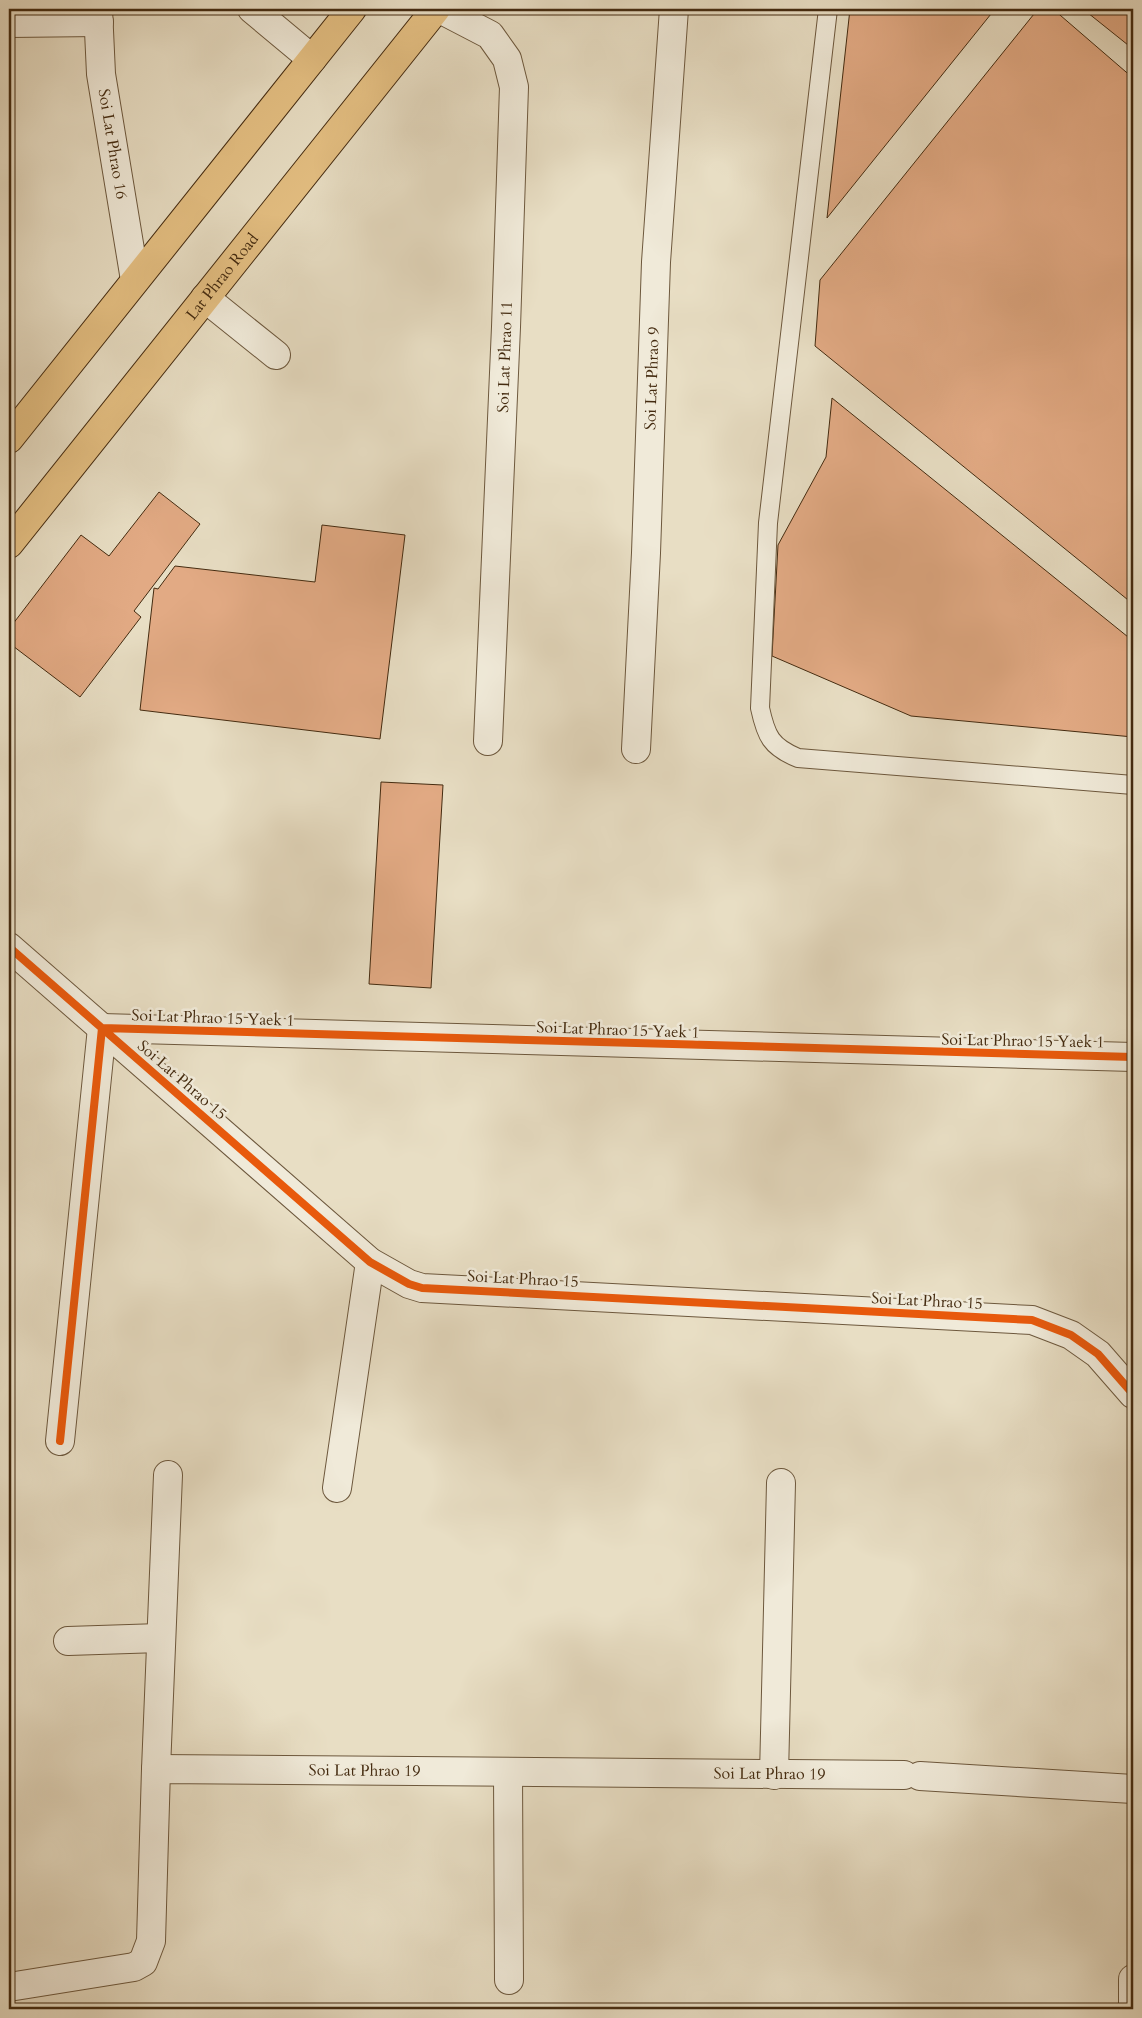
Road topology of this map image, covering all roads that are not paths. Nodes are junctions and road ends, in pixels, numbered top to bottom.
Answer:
1 (252, 9) edge
2 (352, 9) edge
3 (436, 9) edge
4 (440, 9) edge
5 (674, 9) edge
6 (828, 9) edge
7 (99, 15) edge
8 (9, 24) edge
9 (312, 59) junction
10 (135, 280) junction
11 (205, 298) junction
12 (276, 355) dead end
13 (9, 439) edge
14 (9, 544) edge
15 (488, 741) dead end
16 (636, 749) dead end
17 (1133, 785) edge
18 (9, 947) edge
19 (102, 1028) junction
20 (1133, 1057) edge
21 (370, 1262) junction
22 (1133, 1394) edge
23 (60, 1441) dead end
24 (168, 1475) dead end
25 (781, 1482) dead end
26 (337, 1488) dead end
27 (160, 1638) junction
28 (68, 1641) dead end
29 (156, 1770) junction
30 (508, 1772) junction
31 (774, 1774) junction
32 (1133, 1789) edge
33 (1133, 1979) edge
34 (509, 1980) dead end
35 (9, 1987) edge
36 (1133, 2009) edge

1 - 9 street
2 - 9 main road
3 - 11 main road, Lat Phrao Road
4 - 15 street, Soi Lat Phrao 11
5 - 16 street, Soi Lat Phrao 9
6 - 17 lane
7 - 8 street
7 - 10 street, Soi Lat Phrao 16
9 - 10 main road
10 - 13 main road
11 - 12 street
11 - 14 main road, Lat Phrao Road
18 - 19 street, Soi Lat Phrao 15
19 - 20 street, Soi Lat Phrao 15 Yaek 1
19 - 21 street, Soi Lat Phrao 15
19 - 23 street
21 - 22 street, Soi Lat Phrao 15
21 - 26 street
24 - 27 street
25 - 31 street
27 - 28 street
27 - 29 street
29 - 30 street, Soi Lat Phrao 19
29 - 35 street
30 - 31 street, Soi Lat Phrao 19
30 - 34 street
31 - 32 street, Soi Lat Phrao 19
33 - 36 street

